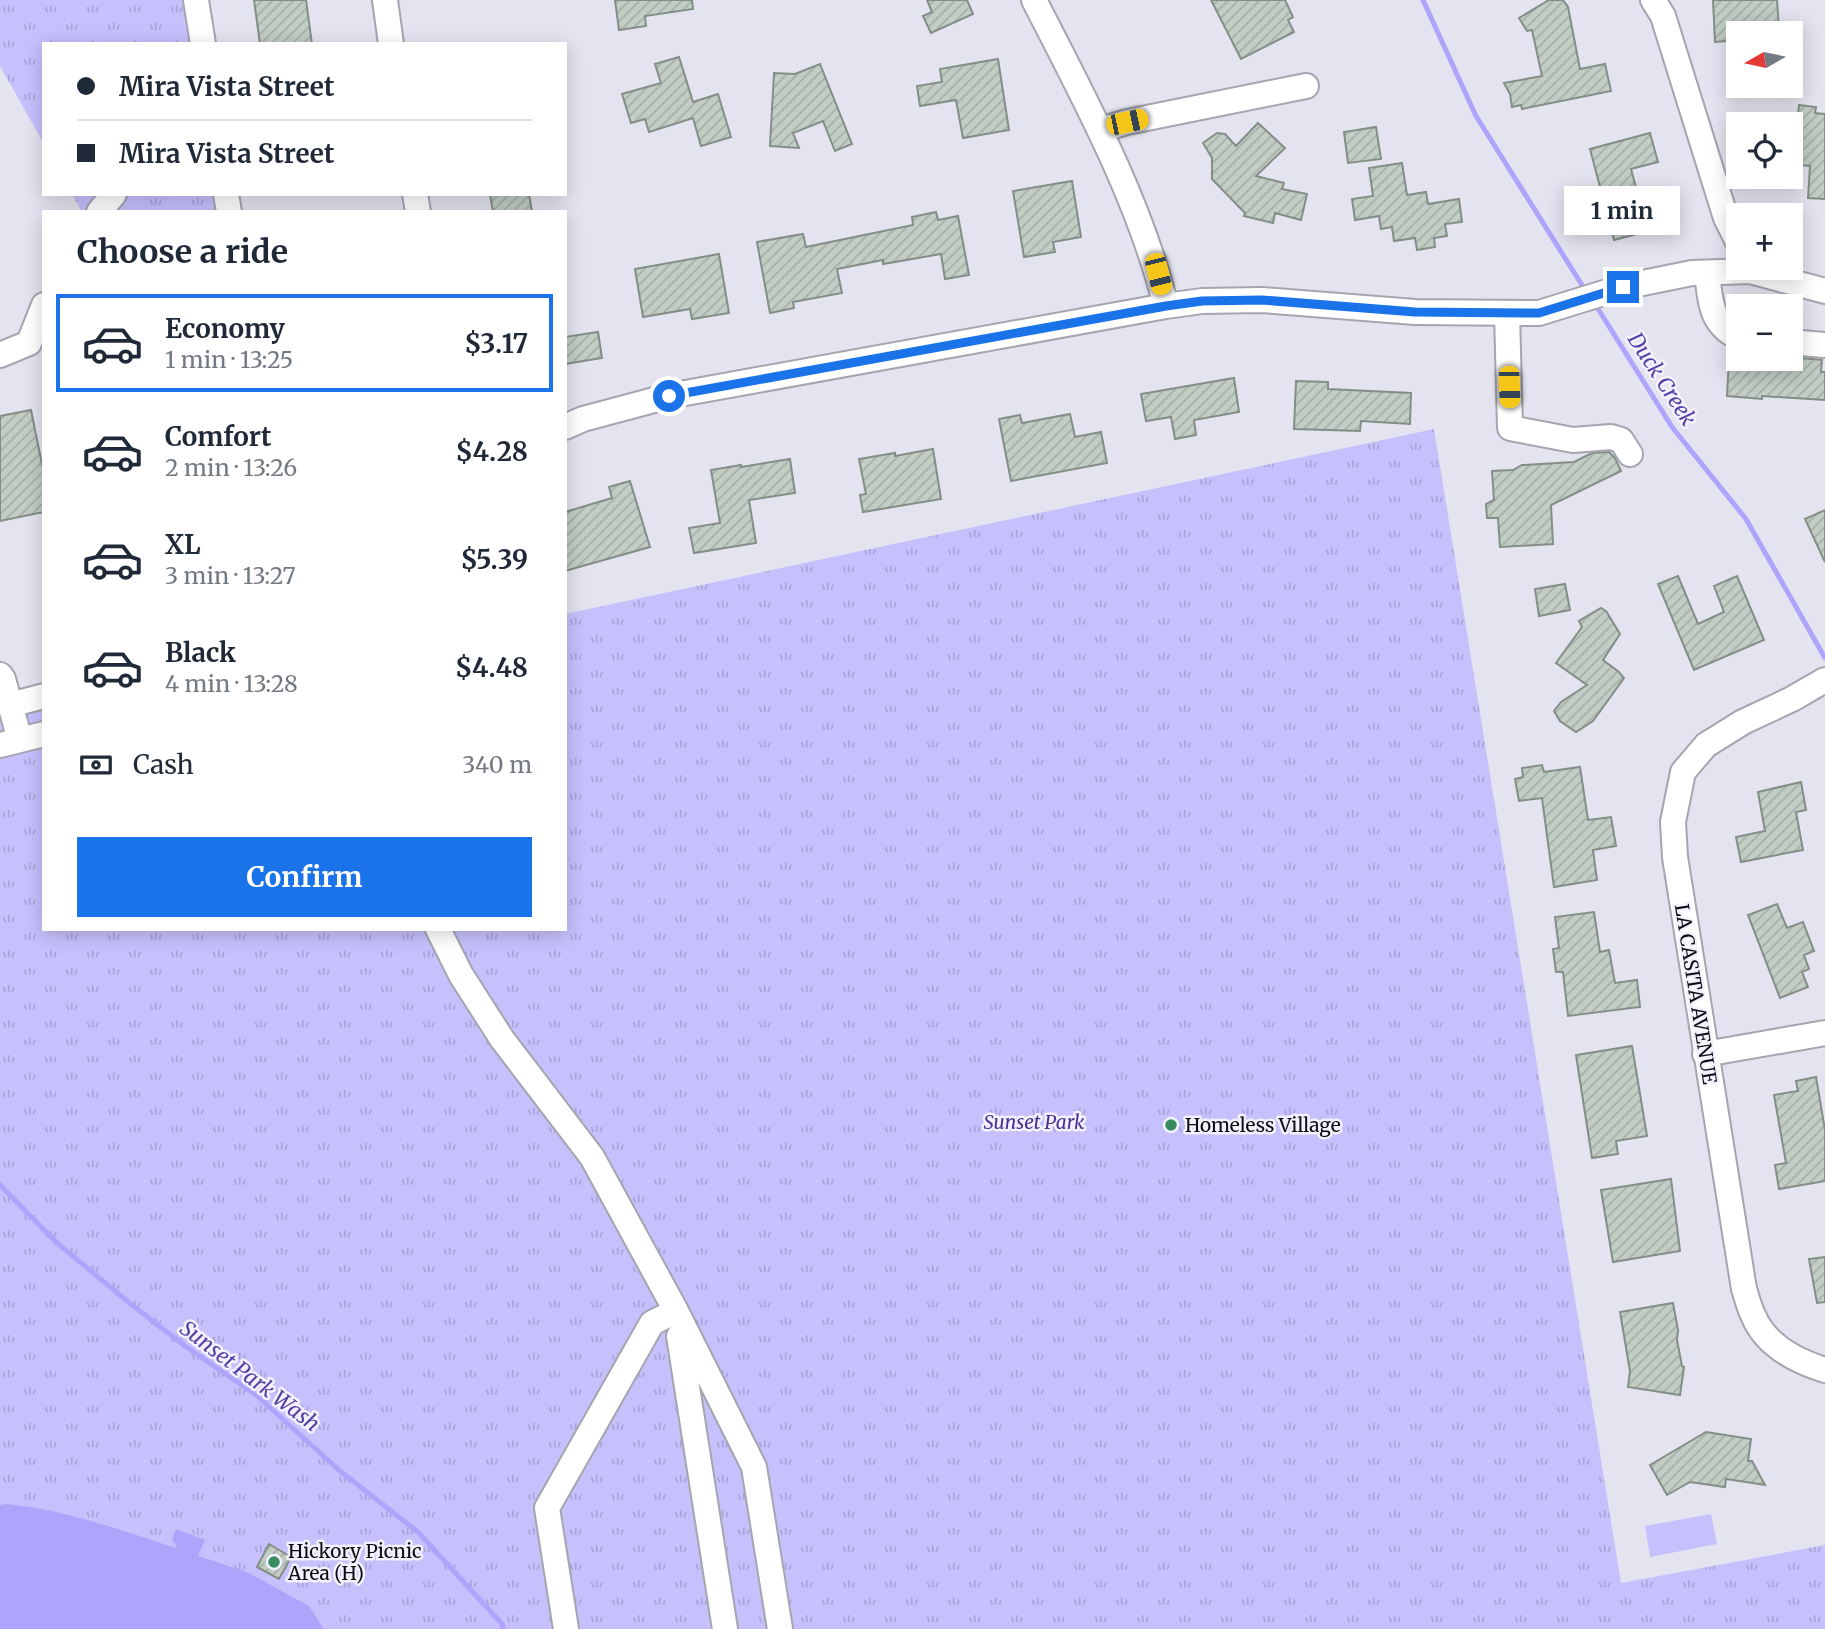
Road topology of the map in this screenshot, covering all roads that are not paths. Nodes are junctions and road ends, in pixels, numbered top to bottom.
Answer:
1 (196, 0) edge
2 (385, 0) edge
3 (1034, 0) edge
4 (1653, 0) edge
5 (203, 42) edge
6 (391, 42) edge
7 (1306, 86) dead end
8 (1100, 130) junction
9 (112, 196) edge
10 (101, 210) edge
11 (1726, 218) edge
12 (1726, 271) edge
13 (1707, 273) junction
14 (1787, 280) edge
15 (1825, 291) edge
16 (1166, 306) junction
17 (42, 310) edge
18 (1507, 313) junction
19 (1726, 331) edge
20 (1803, 343) edge
21 (1825, 345) edge
22 (0, 355) edge
23 (567, 426) edge
24 (1630, 454) dead end
25 (0, 674) edge
26 (1825, 680) edge
27 (42, 697) edge
28 (10, 705) junction
29 (21, 739) edge
30 (439, 931) edge
31 (1825, 1033) edge
32 (1705, 1054) junction
33 (676, 1311) junction
34 (1825, 1370) edge
35 (566, 1629) edge
36 (725, 1629) edge
37 (780, 1629) edge

1 - 5 street
2 - 6 street
3 - 8 street
4 - 11 street
7 - 8 street
8 - 16 street
9 - 10 street
12 - 13 street
13 - 18 street
13 - 19 street
14 - 15 street
16 - 18 street
16 - 23 street
17 - 22 street
18 - 24 street
20 - 21 street
25 - 28 street
26 - 32 street, LA CASITA AVENUE
27 - 28 street
28 - 29 street
30 - 33 street
31 - 32 street
32 - 34 street, LA CASITA AVENUE
33 - 35 street
33 - 36 street
33 - 37 street

